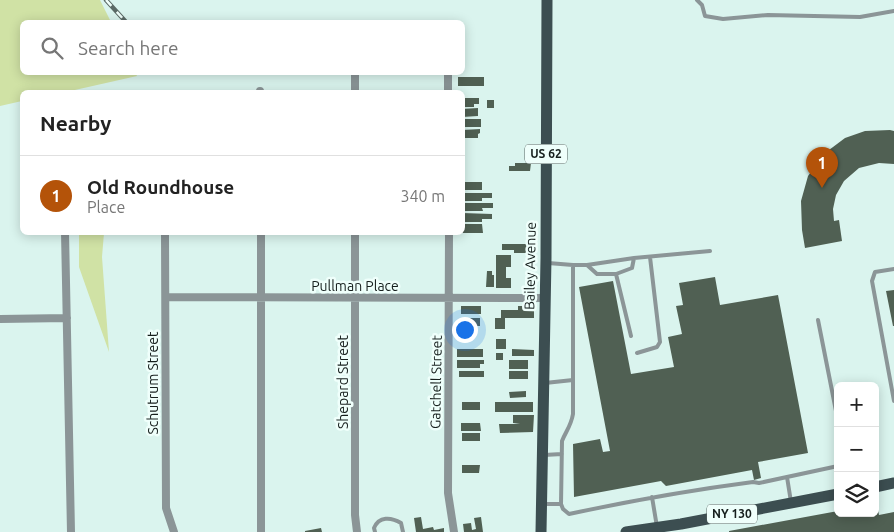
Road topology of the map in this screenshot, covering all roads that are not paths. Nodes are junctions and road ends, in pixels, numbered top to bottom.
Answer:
1 (547, 0) edge
2 (696, 0) edge
3 (894, 11) edge
4 (355, 75) edge
5 (448, 75) edge
6 (355, 90) edge
7 (448, 90) edge
8 (65, 235) edge
9 (165, 235) edge
10 (261, 235) edge
11 (355, 235) edge
12 (449, 235) edge
13 (710, 251) dead end
14 (650, 257) junction
15 (634, 258) junction
16 (546, 263) junction
17 (573, 265) junction
18 (587, 265) junction
19 (894, 269) edge
20 (616, 274) junction
21 (166, 297) junction
22 (261, 298) junction
23 (355, 298) junction
24 (545, 298) junction
25 (450, 299) junction
26 (67, 318) junction
27 (0, 319) edge
28 (818, 320) dead end
29 (631, 336) dead end
30 (637, 353) dead end
31 (894, 370) edge
32 (888, 371) junction
33 (573, 380) junction
34 (544, 383) junction
35 (834, 401) edge
36 (894, 401) edge
37 (562, 454) junction
38 (543, 456) junction
39 (834, 467) edge
40 (787, 476) junction
41 (894, 483) edge
42 (879, 486) edge
43 (834, 495) edge
44 (652, 497) junction
45 (791, 503) junction
46 (542, 504) junction
47 (562, 504) junction
48 (657, 527) junction
49 (682, 528) edge
50 (633, 531) edge
51 (71, 532) edge
52 (174, 532) edge
53 (261, 532) edge
54 (358, 532) edge
55 (375, 532) edge
56 (403, 532) edge
57 (454, 532) edge
58 (542, 532) edge

1 - 16 main road, Bailey Avenue / US 62
2 - 3 lane
4 - 6 street
5 - 7 street
8 - 26 street
9 - 21 street, Schutrum Street
10 - 22 street
11 - 23 street, Shepard Street
12 - 25 street, Gatchell Street
13 - 14 lane
14 - 15 lane
14 - 30 lane
15 - 18 lane
15 - 20 lane
16 - 17 lane
16 - 24 main road, Bailey Avenue / US 62
17 - 18 lane
17 - 33 lane
18 - 20 lane
19 - 32 lane
20 - 29 lane
21 - 22 street, Pullman Place
21 - 52 street, Schutrum Street
22 - 23 street, Pullman Place
22 - 53 street
23 - 25 street, Pullman Place
23 - 54 street, Shepard Street
24 - 25 street, Pullman Place
24 - 34 main road, Bailey Avenue / US 62
25 - 57 street, Gatchell Street
26 - 27 street
26 - 51 street
28 - 35 lane
31 - 32 lane
32 - 36 lane
33 - 34 lane
33 - 37 lane
34 - 38 main road, Bailey Avenue / US 62
37 - 38 lane
37 - 47 lane
38 - 46 main road, Bailey Avenue / US 62
39 - 40 lane
40 - 44 lane
40 - 45 lane
41 - 42 main road
43 - 45 main road, NY 130
44 - 47 lane
44 - 48 lane
45 - 49 main road, NY 130
46 - 47 lane
46 - 58 main road, Bailey Avenue / US 62
48 - 49 main road, NY 130
48 - 50 main road, NY 130
55 - 56 lane

